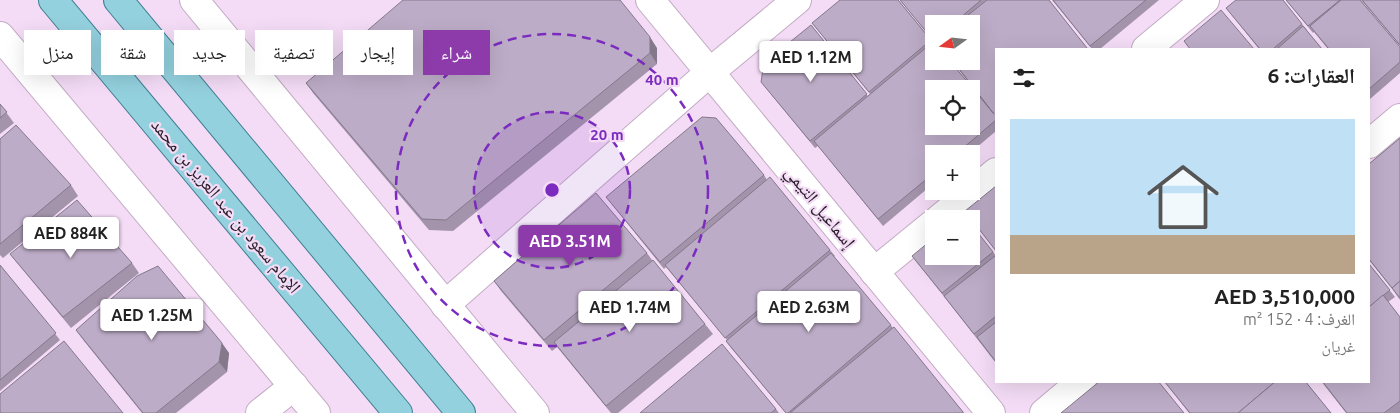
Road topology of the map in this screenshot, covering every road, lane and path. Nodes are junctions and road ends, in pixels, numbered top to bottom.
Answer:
1 (53, 0) edge
2 (118, 0) edge
3 (194, 0) edge
4 (650, 0) edge
5 (797, 0) edge
6 (1205, 0) edge
7 (0, 36) edge
8 (1147, 48) edge
9 (710, 72) junction
10 (1400, 118) edge
11 (1370, 143) edge
12 (995, 173) edge
13 (950, 210) edge
14 (925, 230) edge
15 (874, 272) junction
16 (445, 305) junction
17 (1080, 383) edge
18 (294, 386) junction
19 (260, 413) edge
20 (316, 413) edge
21 (398, 413) edge
22 (461, 413) edge
23 (535, 413) edge
24 (991, 413) edge
25 (1044, 413) edge

1 - 21 main road, الإمام سعود بن عبد العزيز بن محمد
2 - 22 main road
3 - 16 street
4 - 9 street, إسماعيل التيمي
5 - 9 street
6 - 8 street
7 - 18 street
9 - 15 street, إسماعيل التيمي
9 - 16 street
10 - 11 street
12 - 13 street
14 - 15 street
15 - 24 street, إسماعيل التيمي
16 - 23 street
17 - 25 street
18 - 19 street
18 - 20 street

